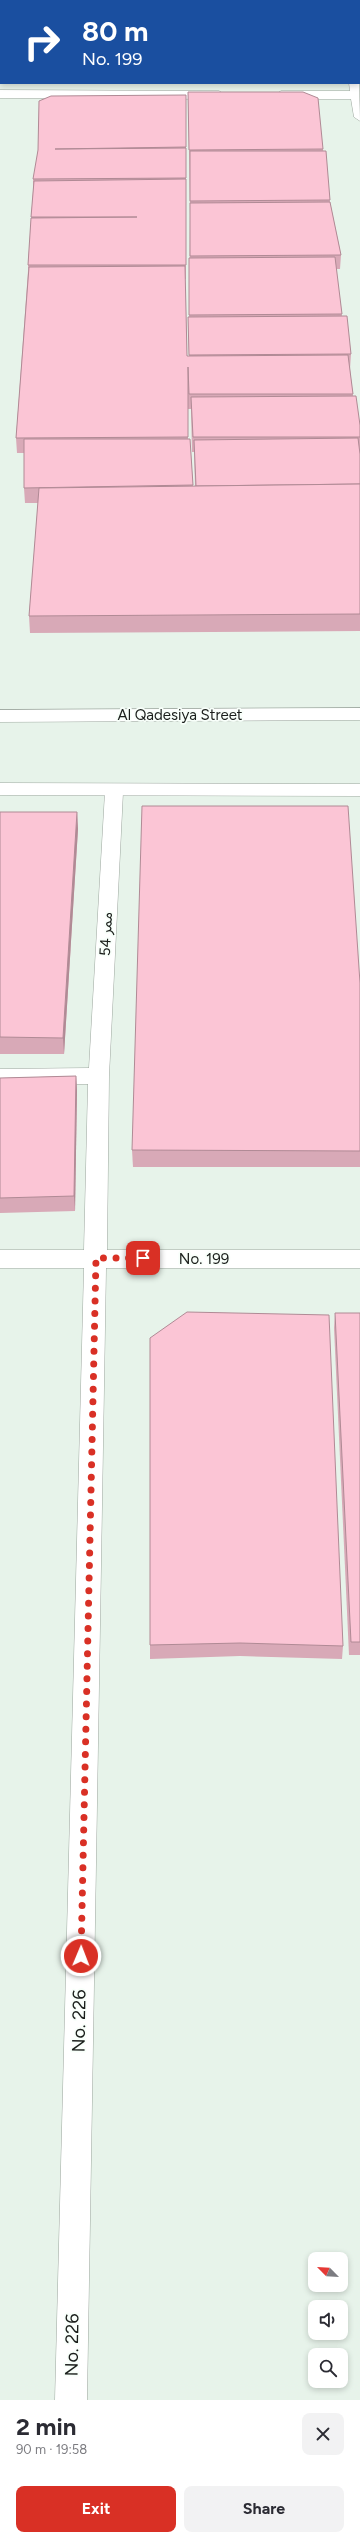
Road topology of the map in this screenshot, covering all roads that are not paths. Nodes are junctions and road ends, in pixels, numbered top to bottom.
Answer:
1 (356, 89) edge
2 (0, 94) edge
3 (230, 95) edge
4 (269, 95) edge
5 (360, 117) edge
6 (360, 714) edge
7 (0, 716) edge
8 (0, 789) edge
9 (360, 790) edge
10 (114, 792) dead end
11 (99, 1076) junction
12 (0, 1077) edge
13 (96, 1258) junction
14 (0, 1259) edge
15 (360, 1259) edge
16 (71, 2400) edge

1 - 4 street
1 - 5 street
2 - 3 street
6 - 7 street, Al Qadesiya Street
8 - 9 street
10 - 11 street, ممر 54
11 - 12 street
11 - 13 street, ممر 54
13 - 14 street, No. 199
13 - 15 street, No. 199
13 - 16 street, No. 226

